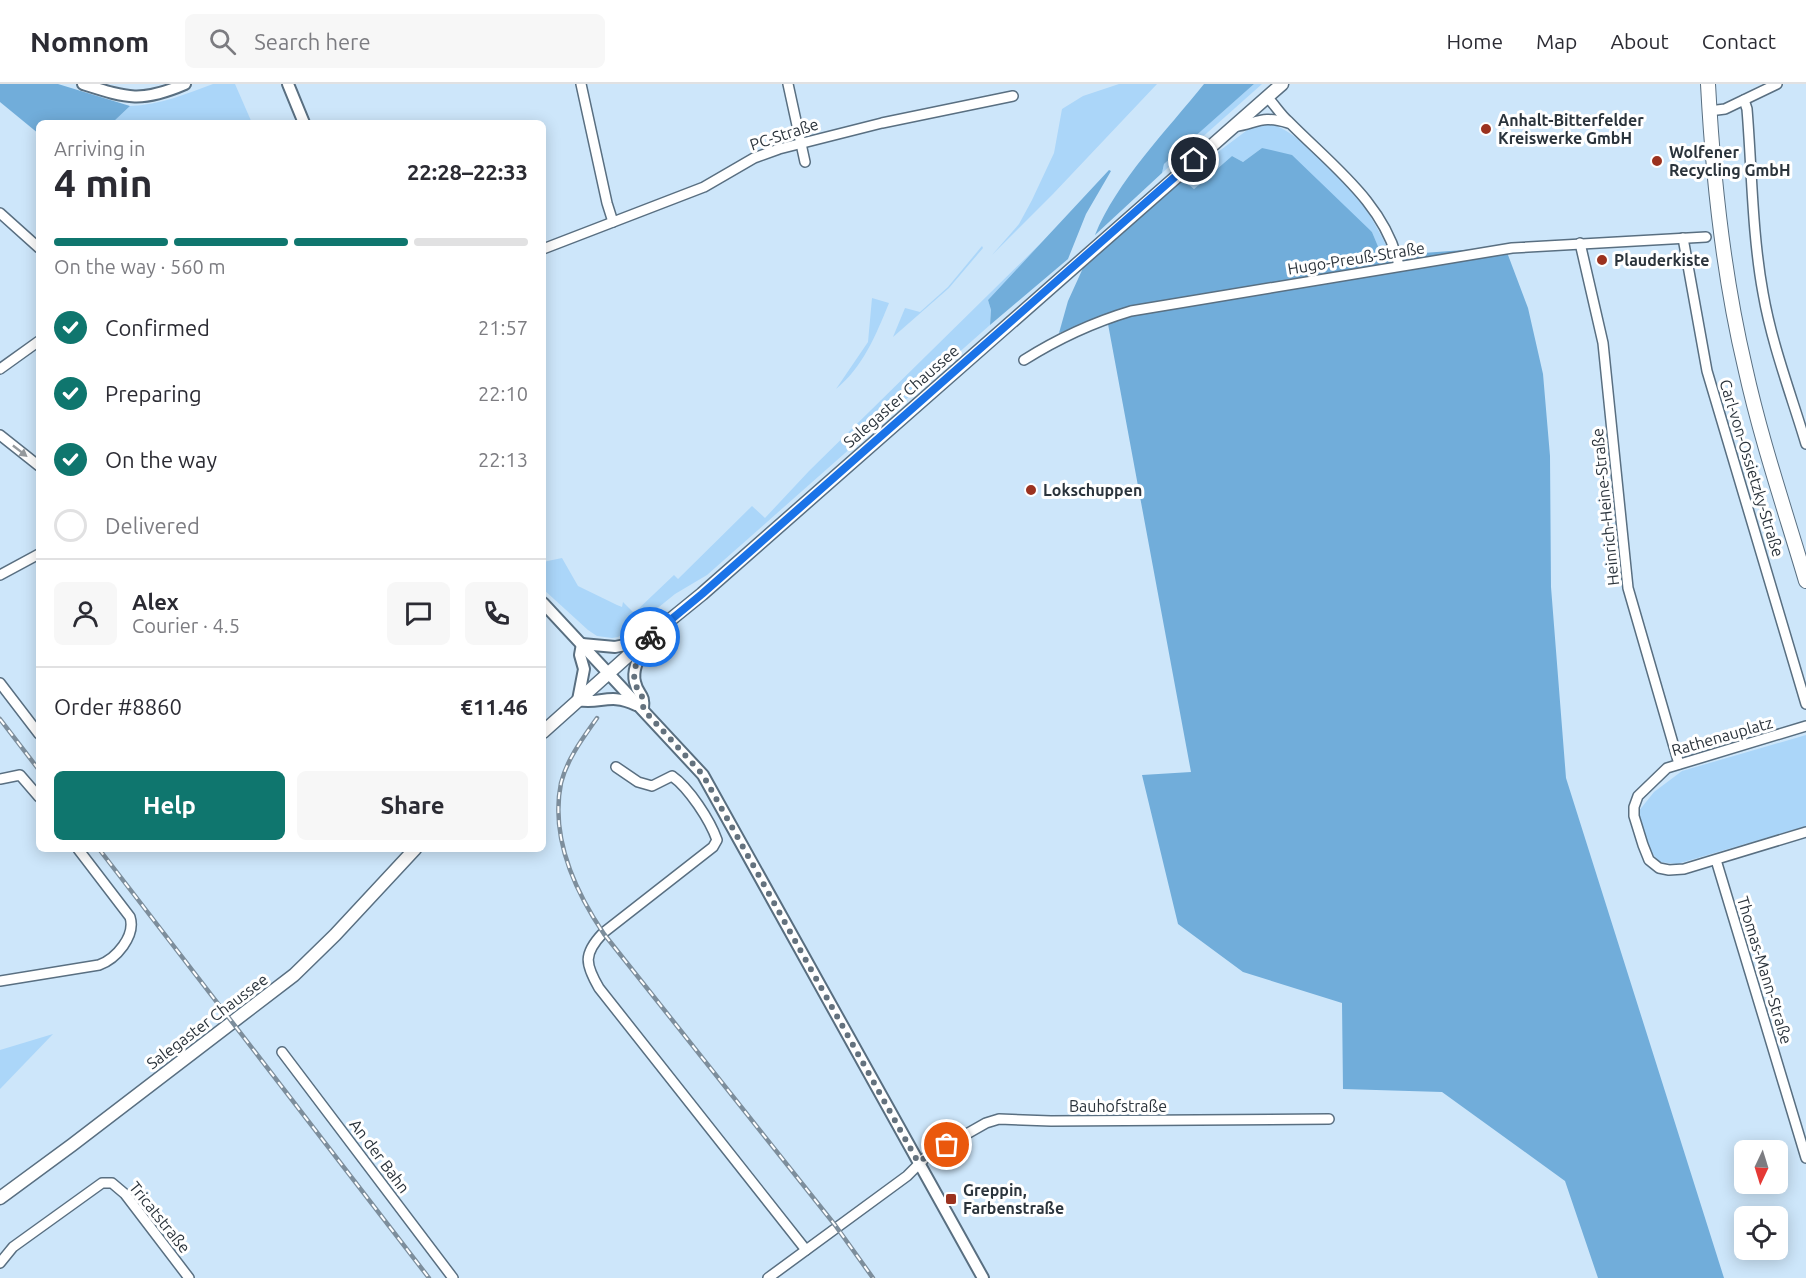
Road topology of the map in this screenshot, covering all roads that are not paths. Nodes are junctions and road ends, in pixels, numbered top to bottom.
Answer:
1 (83, 84) edge
2 (185, 84) edge
3 (288, 84) edge
4 (580, 84) edge
5 (788, 84) edge
6 (1282, 84) edge
7 (1708, 84) edge
8 (1777, 84) edge
9 (1013, 96) dead end
10 (1267, 97) junction
11 (1744, 100) junction
12 (1709, 111) junction
13 (303, 120) edge
14 (1290, 124) junction
15 (1234, 127) junction
16 (801, 142) junction
17 (805, 162) dead end
18 (0, 213) edge
19 (613, 222) junction
20 (1706, 237) dead end
21 (1683, 238) junction
22 (1580, 243) junction
23 (36, 245) edge
24 (546, 248) edge
25 (1399, 266) junction
26 (36, 343) edge
27 (1024, 360) dead end
28 (0, 369) edge
29 (0, 435) edge
30 (1806, 444) edge
31 (36, 464) edge
32 (36, 556) edge
33 (0, 575) edge
34 (1806, 581) edge
35 (546, 606) edge
36 (649, 637) junction
37 (582, 644) junction
38 (609, 672) junction
39 (0, 682) edge
40 (578, 699) junction
41 (1806, 704) edge
42 (643, 709) junction
43 (1806, 726) edge
44 (546, 729) edge
45 (36, 730) edge
46 (1679, 764) junction
47 (616, 767) dead end
48 (0, 779) edge
49 (36, 793) edge
50 (1806, 832) edge
51 (80, 852) edge
52 (412, 852) edge
53 (1716, 860) junction
54 (0, 981) edge
55 (282, 1052) dead end
56 (1329, 1119) dead end
57 (1806, 1158) edge
58 (918, 1162) junction
59 (0, 1198) edge
60 (806, 1250) junction
61 (0, 1263) edge
62 (772, 1277) edge
63 (189, 1278) edge
64 (453, 1278) edge
65 (983, 1278) edge

1 - 2 street
3 - 13 street
4 - 19 street
5 - 16 street
6 - 10 main road, Salegaster Chaussee
7 - 12 main road
8 - 11 street
9 - 16 street, PC-Straße
10 - 14 street
10 - 15 main road, Salegaster Chaussee
11 - 12 street
11 - 30 street
12 - 34 main road
14 - 15 street
14 - 25 street
15 - 36 main road, Salegaster Chaussee
16 - 17 street
16 - 19 street, PC-Straße
18 - 23 street
19 - 24 street, PC-Straße
20 - 21 street, Hugo-Preuß-Straße
21 - 22 street, Hugo-Preuß-Straße
21 - 41 street, Carl-von-Ossietzky-Straße
22 - 25 street, Hugo-Preuß-Straße
22 - 46 street, Heinrich-Heine-Straße
25 - 27 street, Hugo-Preuß-Straße
26 - 28 street
29 -> 31 street
32 - 33 street
35 - 37 street
36 - 37 street
36 - 38 main road, Salegaster Chaussee
36 - 42 street
37 - 38 street
37 - 40 street
38 - 40 main road, Salegaster Chaussee
38 - 42 street
39 - 45 street
40 - 42 street
40 - 44 main road, Salegaster Chaussee
42 - 58 street
43 - 46 street, Rathenauplatz
46 - 53 street, Rathenauplatz
47 - 60 street
48 - 49 street
50 - 53 street, Rathenauplatz
51 - 54 street
52 - 59 main road, Salegaster Chaussee
53 - 57 street, Thomas-Mann-Straße
55 - 64 street, An der Bahn
56 - 58 street, Bauhofstraße
58 - 60 street, Bauhofstraße
58 - 65 street
60 - 62 street, Bauhofstraße
61 - 63 street, Tricatstraße

